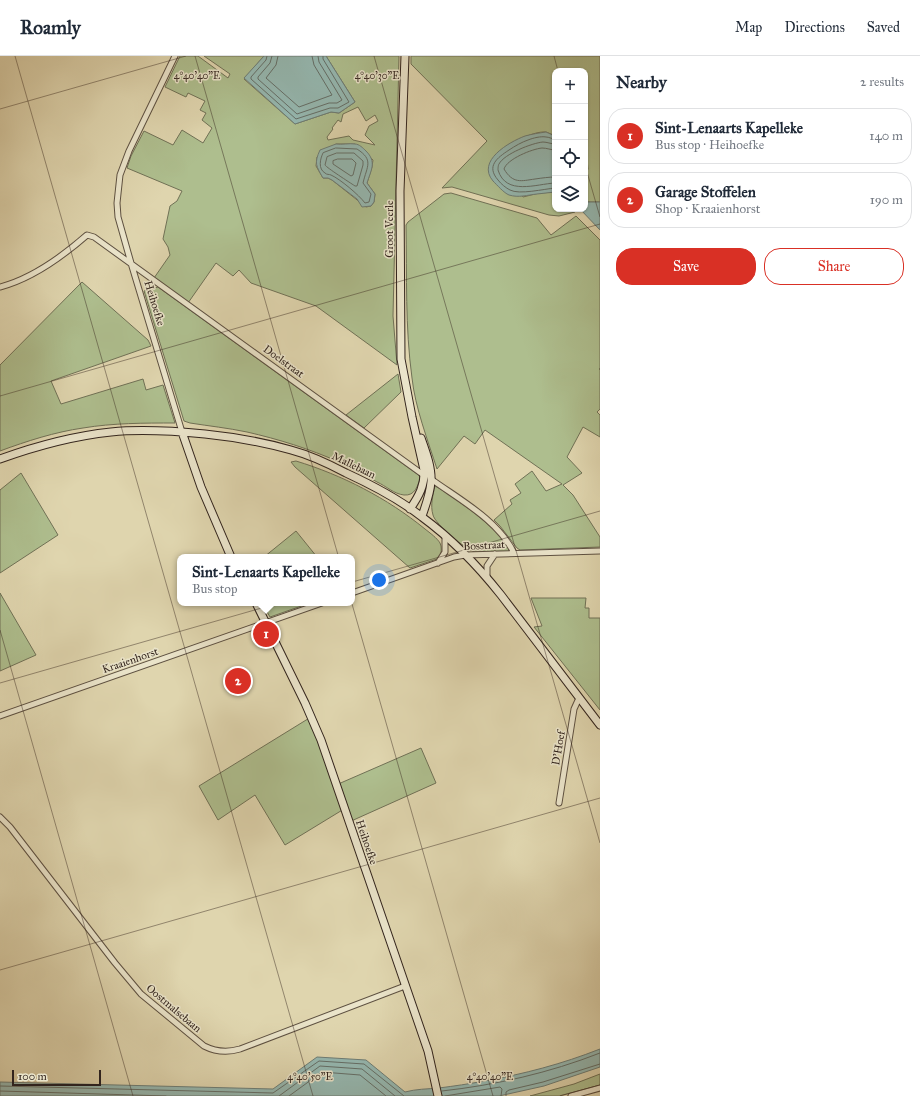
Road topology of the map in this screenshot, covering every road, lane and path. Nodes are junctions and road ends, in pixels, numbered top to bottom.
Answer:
1 (175, 56) edge
2 (405, 56) edge
3 (131, 263) junction
4 (0, 287) edge
5 (182, 432) junction
6 (0, 459) edge
7 (428, 478) junction
8 (410, 509) junction
9 (422, 516) junction
10 (445, 535) junction
11 (600, 551) edge
12 (514, 553) junction
13 (230, 554) edge
14 (495, 554) junction
15 (465, 555) junction
16 (438, 564) junction
17 (487, 577) junction
18 (355, 592) edge
19 (258, 606) edge
20 (313, 606) edge
21 (266, 622) junction
22 (579, 698) junction
23 (0, 716) edge
24 (600, 725) edge
25 (558, 803) dead end
26 (0, 817) edge
27 (405, 986) junction
28 (600, 1088) edge
29 (438, 1096) edge
30 (571, 1096) edge

1 - 3 street, Heihoefke
2 - 7 main road, Groot Veerle
3 - 4 street, Doelstraat
3 - 5 street, Heihoefke
3 - 7 street, Doelstraat
5 - 6 main road, Mallebaan
5 - 8 main road, Mallebaan
5 - 13 main road, Heihoefke
7 - 8 main road, Groot Veerle
7 - 9 main road, Groot Veerle
7 - 12 street, Doelstraat
8 - 9 main road, Mallebaan
9 - 10 main road, Mallebaan
10 - 15 main road, Mallebaan
10 - 16 street
11 - 12 street, Bosstraat
12 - 14 street, Bosstraat
14 - 15 street, Bosstraat
14 - 17 street
15 - 16 street, Bosstraat
15 - 17 main road, Mallebaan
16 - 18 street, Bosstraat
17 - 22 main road, Mallebaan
19 - 21 main road, Heihoefke
20 - 21 street
21 - 23 street, Kraaienhorst
21 - 27 main road, Heihoefke
22 - 24 main road, Mallebaan
22 - 25 street, D'Hoef
26 - 27 street, Oostmalsebaan
27 - 29 main road, Heihoefke
28 - 30 street

